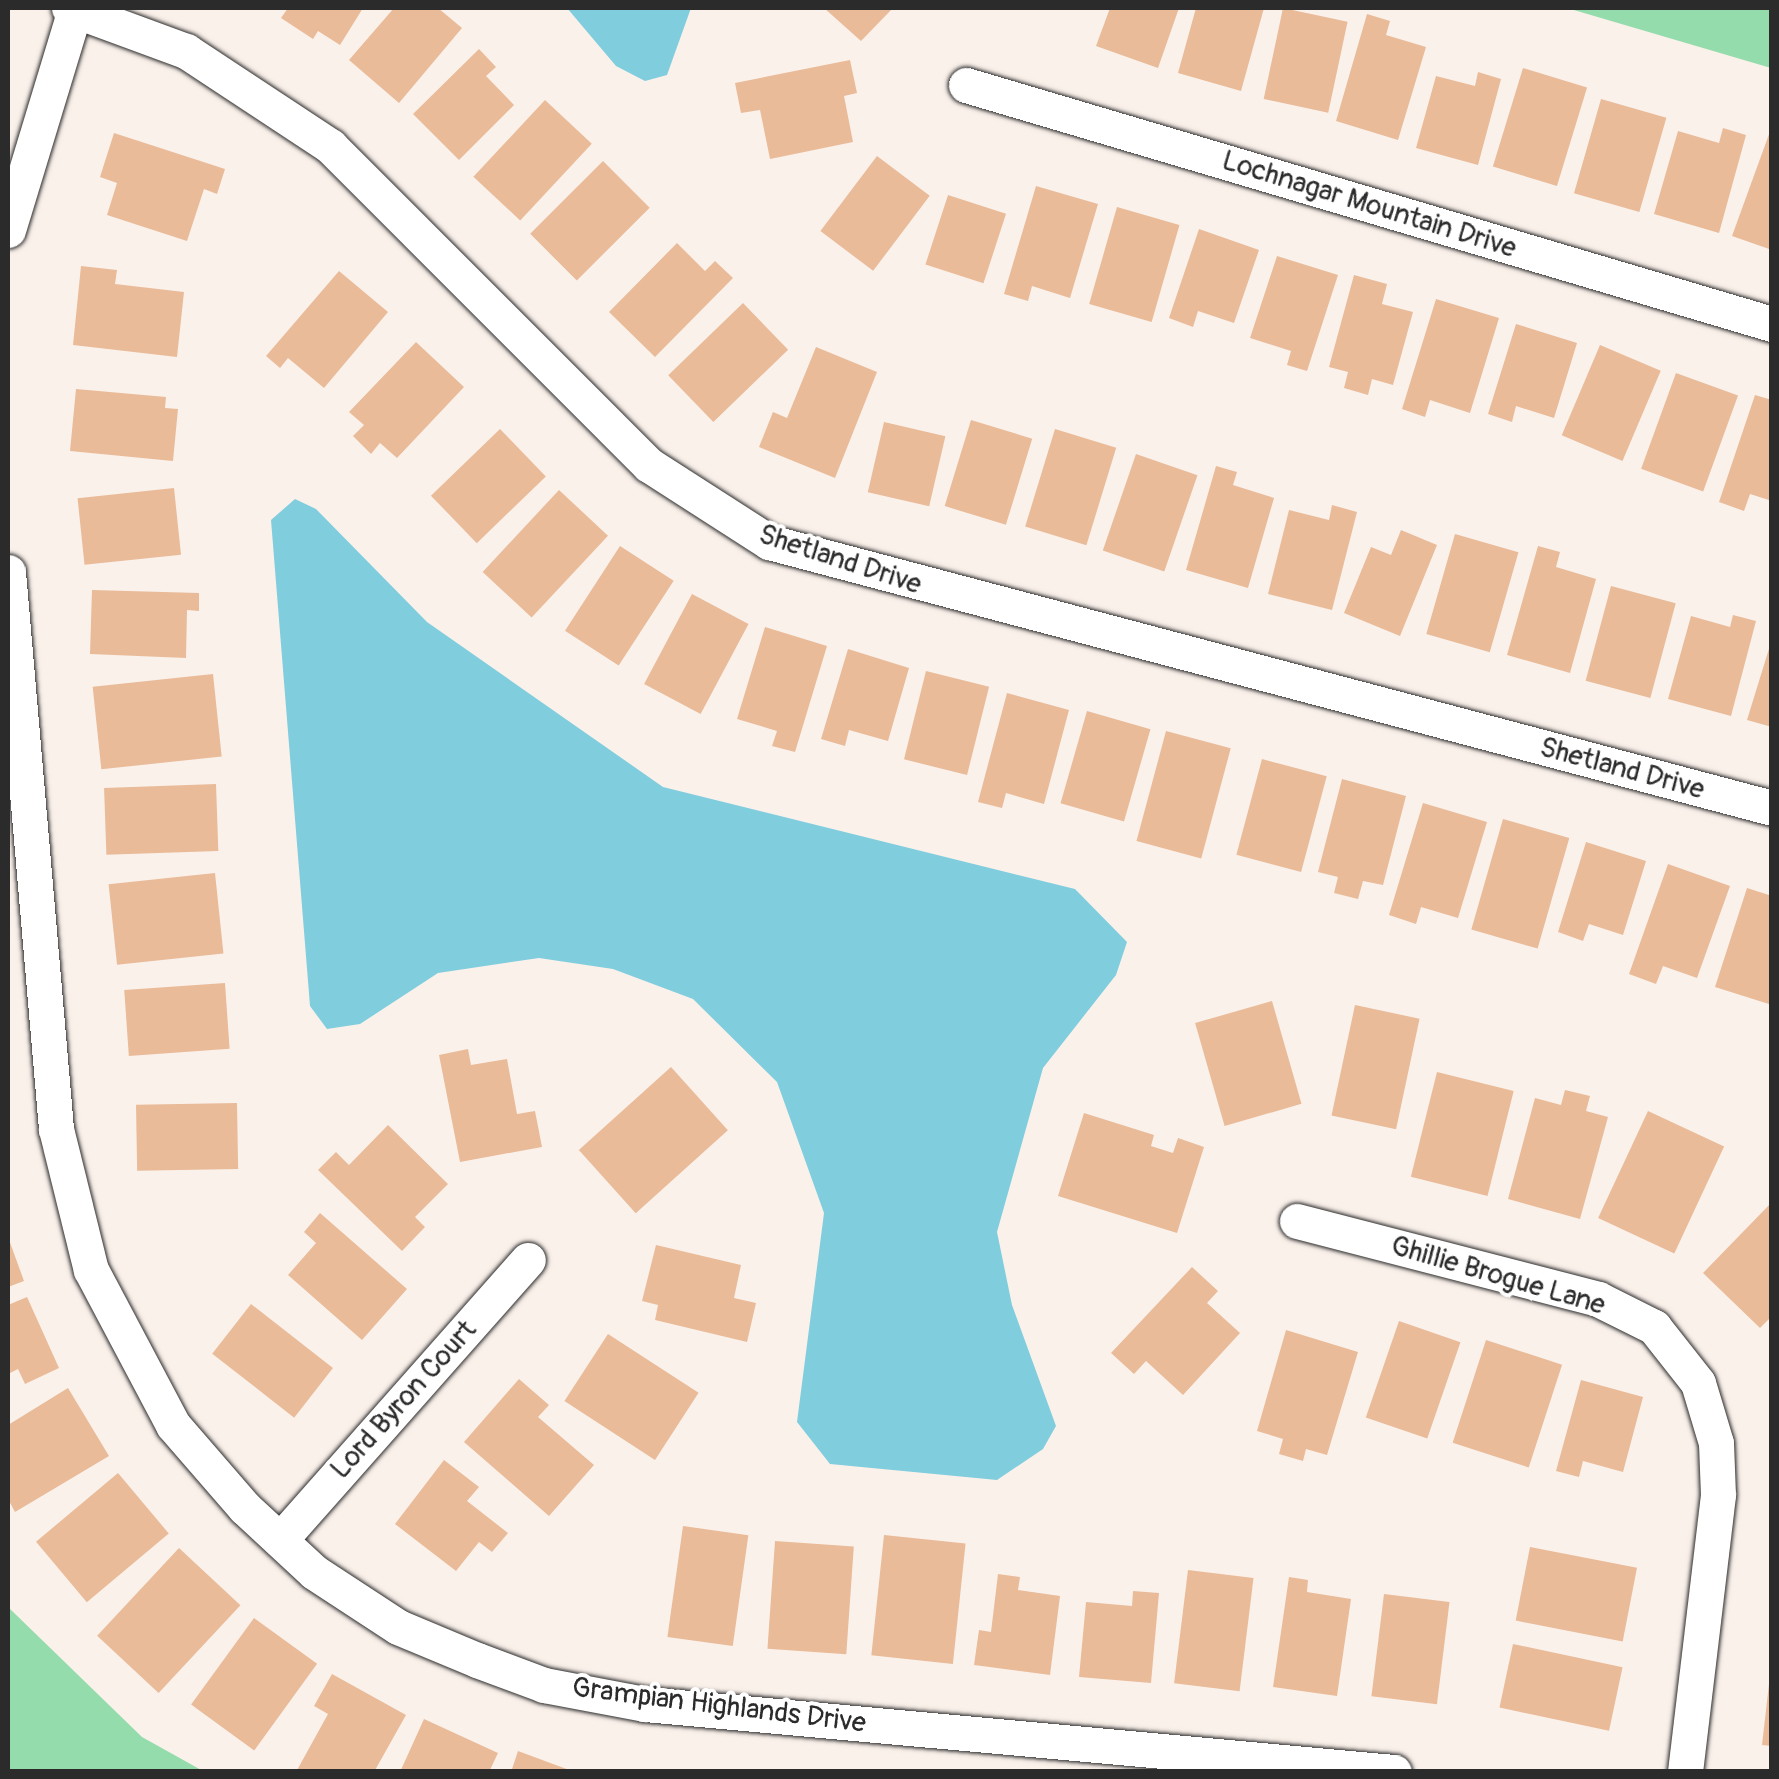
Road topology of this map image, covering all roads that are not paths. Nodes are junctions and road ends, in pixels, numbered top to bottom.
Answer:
1 (72, 8) edge
2 (966, 85) dead end
3 (8, 230) edge
4 (1772, 324) edge
5 (8, 572) edge
6 (14, 735) edge
7 (1772, 808) edge
8 (1296, 1221) dead end
9 (528, 1260) dead end
10 (280, 1540) junction
11 (1394, 1772) edge
12 (1685, 1772) edge

1 - 3 street
1 - 7 street, Shetland Drive
2 - 4 street, Lochnagar Mountain Drive
5 - 6 street, Grampian Highlands Drive
6 - 10 street, Grampian Highlands Drive
8 - 12 street, Ghillie Brogue Lane
9 - 10 street, Lord Byron Court
10 - 11 street, Grampian Highlands Drive

